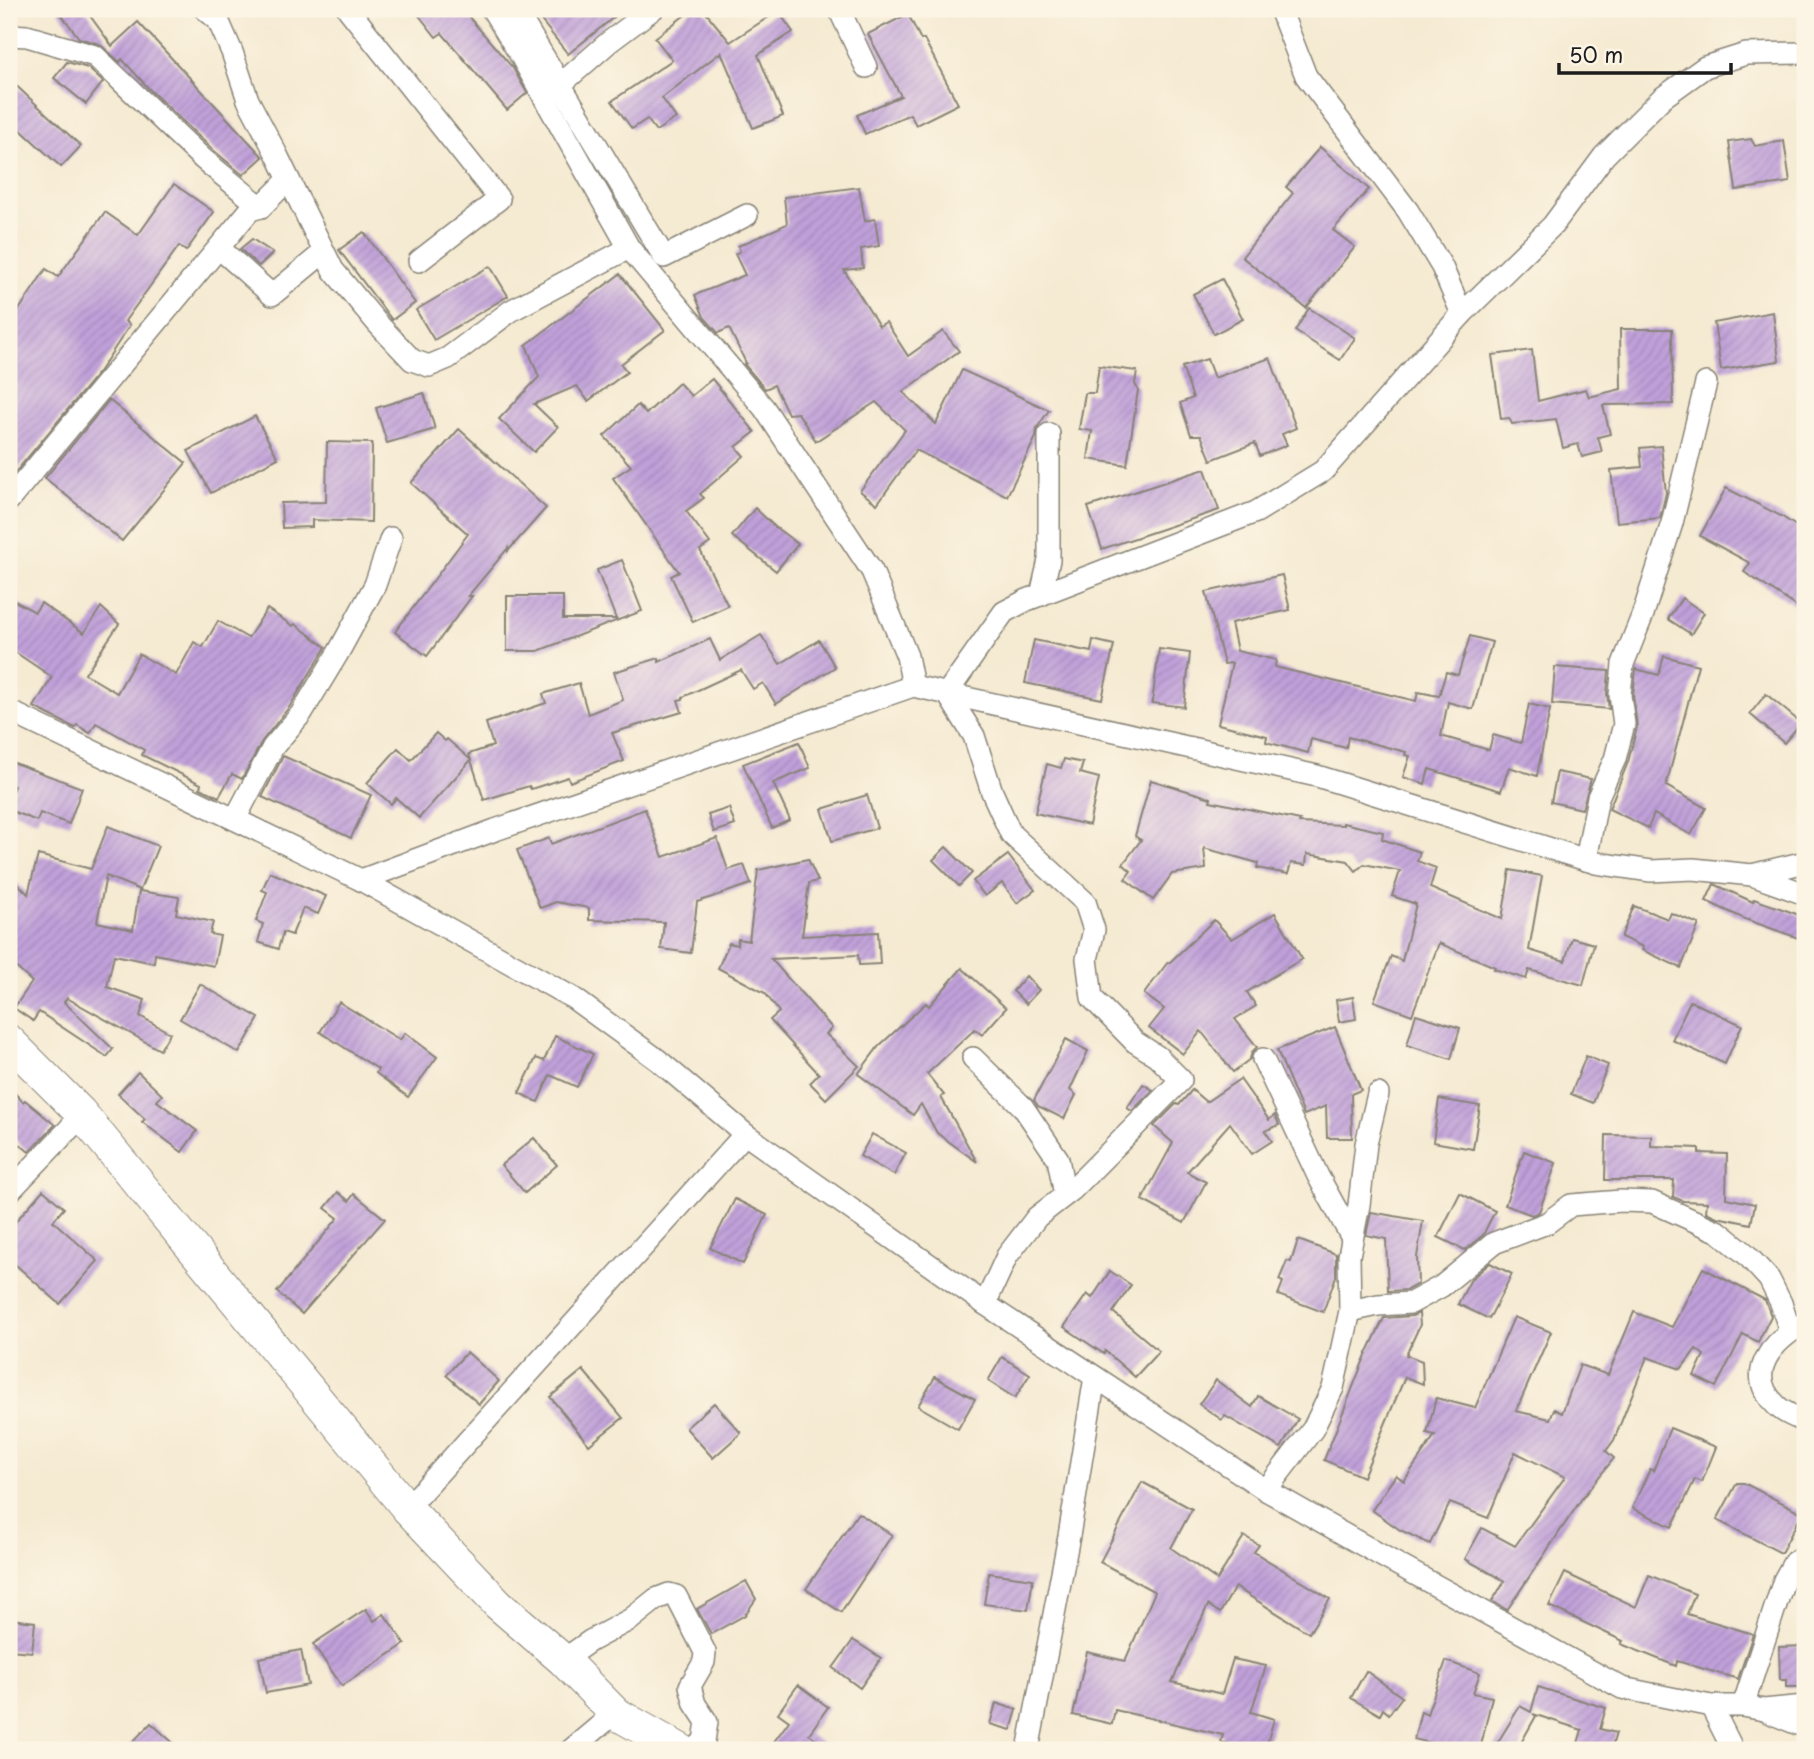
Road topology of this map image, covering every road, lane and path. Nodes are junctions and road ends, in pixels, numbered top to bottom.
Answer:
1 (348, 9) edge
2 (492, 9) edge
3 (515, 9) edge
4 (653, 9) edge
5 (839, 9) edge
6 (1280, 9) edge
7 (219, 13) edge
8 (9, 35) edge
9 (1805, 53) edge
10 (866, 67) dead end
11 (552, 91) junction
12 (288, 180) junction
13 (261, 207) junction
14 (747, 215) dead end
15 (219, 248) junction
16 (629, 248) junction
17 (324, 252) junction
18 (419, 261) dead end
19 (1462, 314) junction
20 (1706, 383) dead end
21 (1049, 434) dead end
22 (9, 500) edge
23 (391, 538) dead end
24 (1041, 595) junction
25 (913, 686) junction
26 (947, 693) junction
27 (9, 711) edge
28 (235, 819) junction
29 (1586, 860) junction
30 (1805, 862) edge
31 (1752, 875) junction
32 (361, 880) junction
33 (1805, 894) edge
34 (9, 1041) edge
35 (974, 1058) dead end
36 (1263, 1059) dead end
37 (1378, 1094) dead end
38 (80, 1112) junction
39 (745, 1133) junction
40 (9, 1192) edge
41 (1065, 1195) junction
42 (1352, 1238) junction
43 (985, 1304) junction
44 (1350, 1311) junction
45 (1797, 1327) edge
46 (1095, 1377) junction
47 (1805, 1422) edge
48 (1266, 1490) junction
49 (407, 1508) junction
50 (1805, 1557) edge
51 (563, 1660) junction
52 (1711, 1706) junction
53 (1805, 1706) edge
54 (1753, 1708) junction
55 (615, 1713) junction
56 (1805, 1727) edge
57 (680, 1749) edge
58 (572, 1750) edge
59 (1028, 1750) edge
60 (1733, 1750) edge

1 - 18 street
2 - 11 street
3 - 11 street
4 - 11 street
5 - 10 street
6 - 19 street
7 - 12 street
8 - 13 street
9 - 19 street
11 - 14 street
11 - 16 street
12 - 13 street
12 - 17 street
13 - 15 street
15 - 17 street
15 - 22 street
16 - 17 street
16 - 25 street
19 - 24 street
20 - 29 street
21 - 24 street
23 - 28 street
24 - 26 street
25 - 26 street
25 - 32 street
26 - 29 street
26 - 41 street
27 - 28 street
28 - 32 street
29 - 31 street
30 - 31 street
31 - 33 street
32 - 39 street
34 - 38 street
35 - 41 street
36 - 42 street
37 - 42 street
38 - 40 street
38 - 49 street
39 - 43 street
39 - 49 street
41 - 43 street
42 - 44 street
43 - 46 street
44 - 45 street
44 - 48 street
45 - 47 street
46 - 48 street
46 - 59 street
48 - 52 street
49 - 51 street
50 - 54 street
51 - 55 street
51 - 57 street
52 - 54 street
52 - 60 street
53 - 54 street
54 - 56 street
55 - 57 street
55 - 58 street

